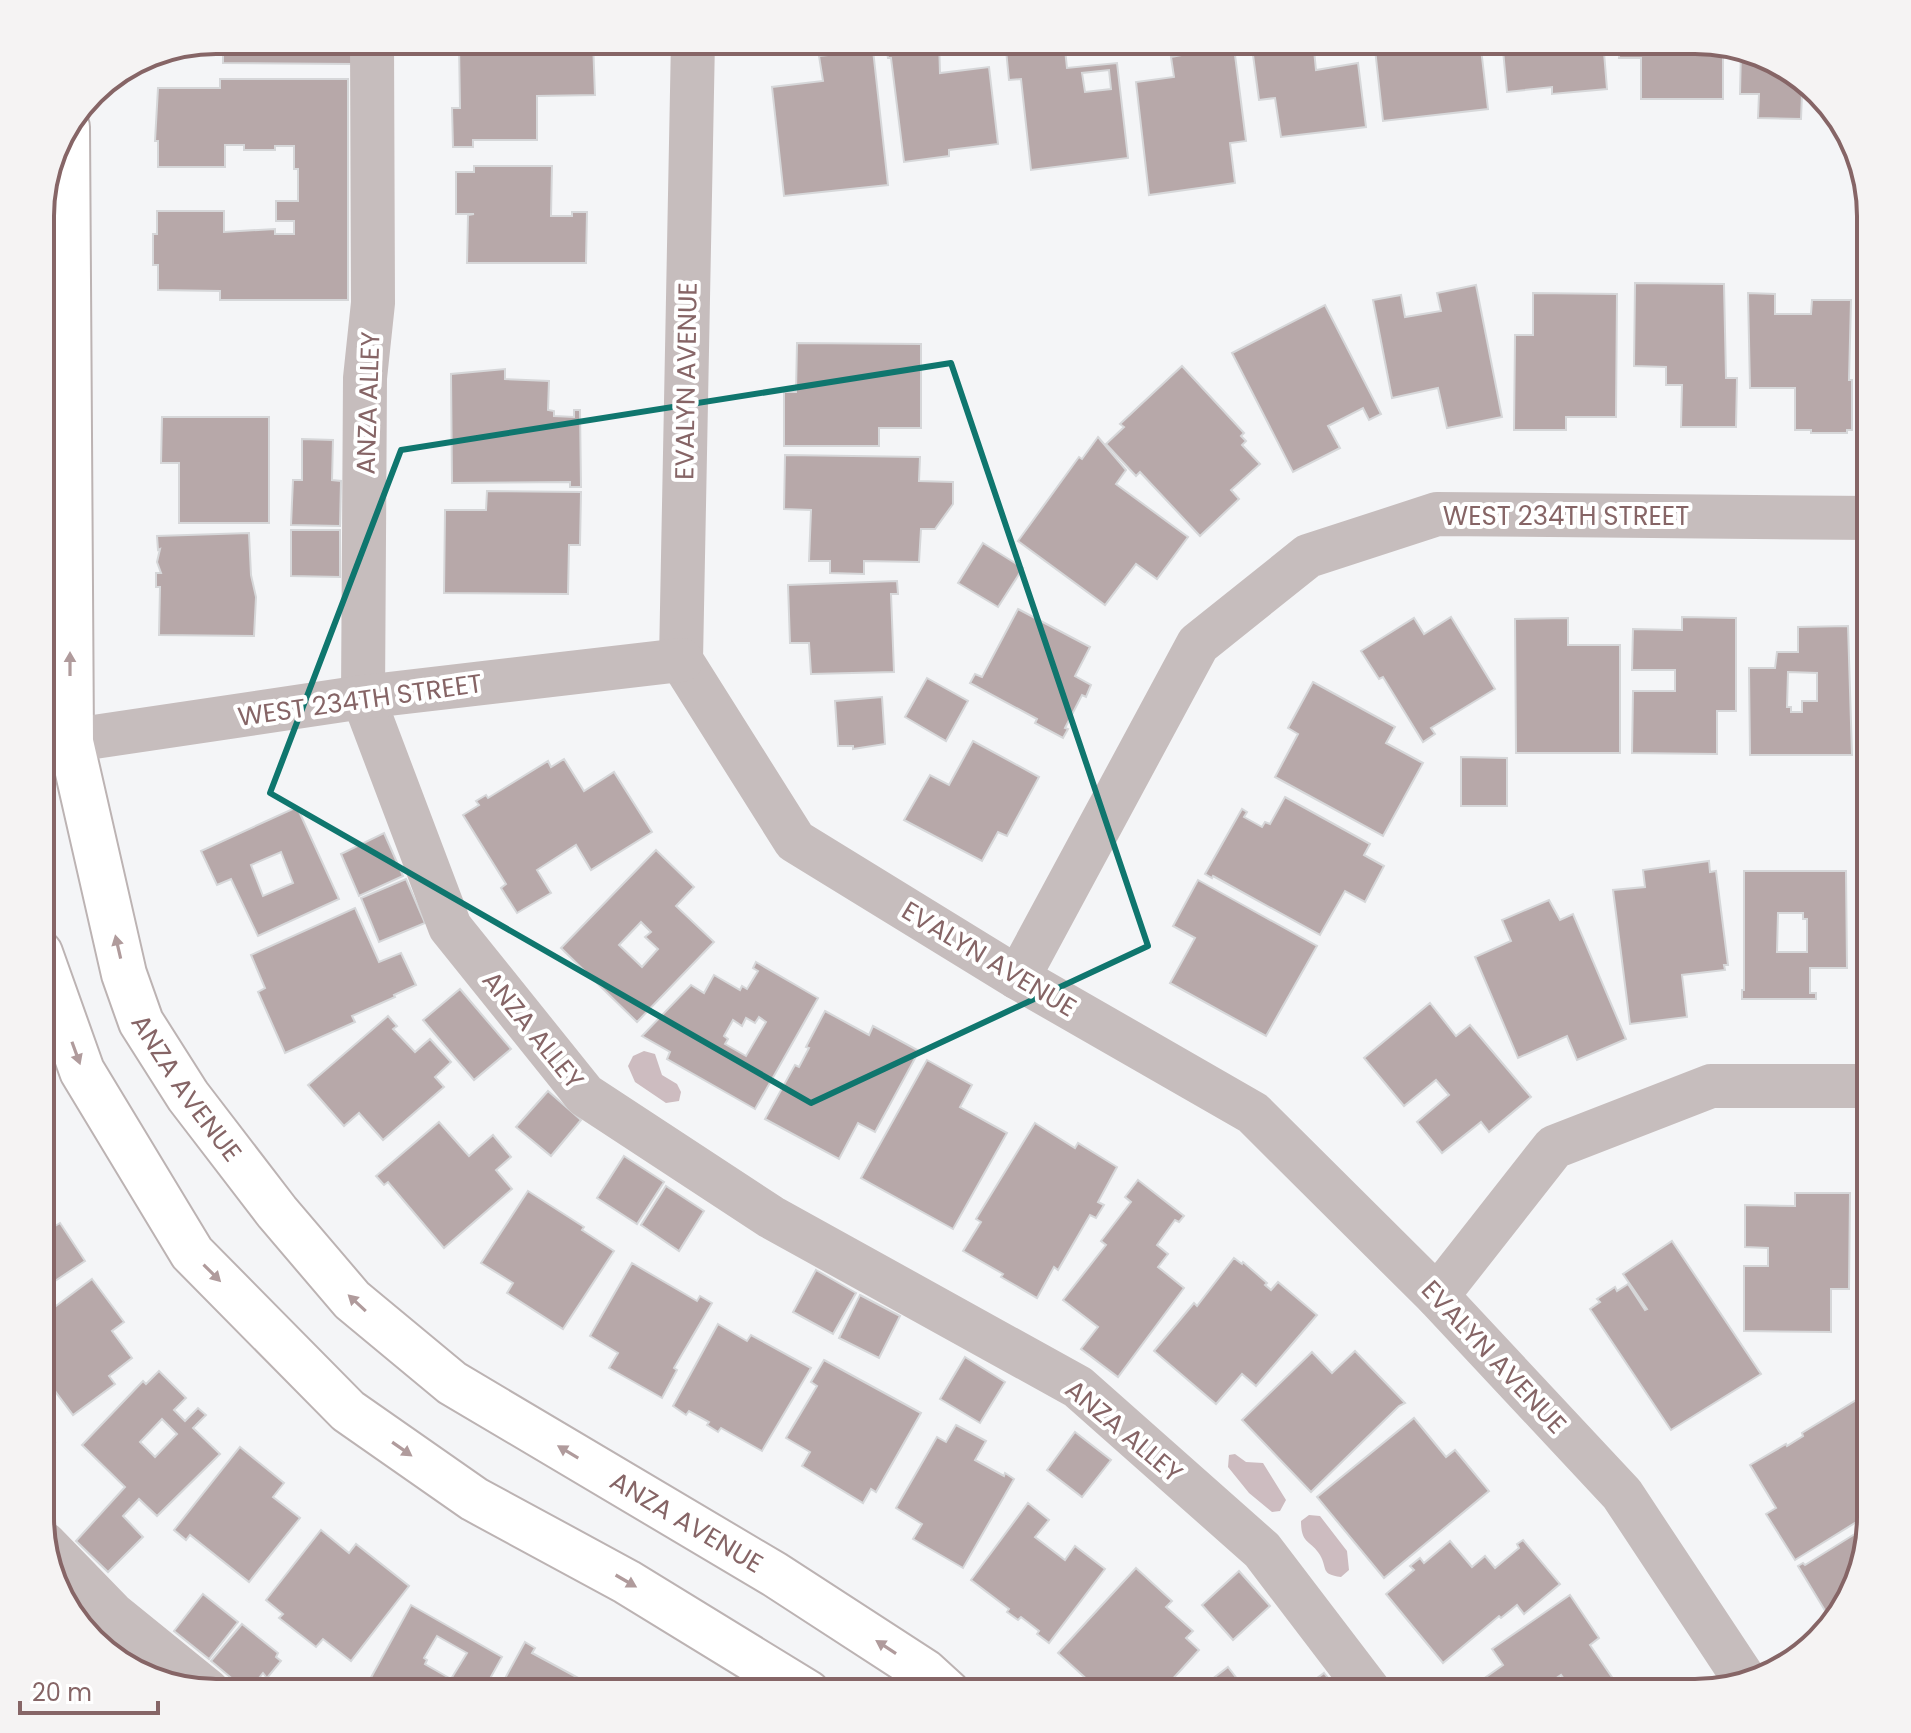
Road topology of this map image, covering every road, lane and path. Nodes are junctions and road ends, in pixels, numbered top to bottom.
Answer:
1 (372, 54) edge
2 (693, 54) edge
3 (67, 153) edge
4 (1857, 518) edge
5 (681, 660) junction
6 (363, 697) junction
7 (56, 743) edge
8 (1018, 978) junction
9 (54, 992) edge
10 (1857, 1086) edge
11 (1437, 1296) junction
12 (60, 1560) edge
13 (1740, 1672) edge
14 (191, 1677) edge
15 (785, 1679) edge
16 (933, 1679) edge
17 (1360, 1679) edge

1 - 6 street, ANZA ALLEY
2 - 5 street, EVALYN AVENUE
7 -> 3 main road, ANZA AVENUE
4 - 8 street, WEST 234TH STREET
5 - 6 street, WEST 234TH STREET
5 - 8 street, EVALYN AVENUE
6 - 7 street, WEST 234TH STREET
6 - 17 street, ANZA ALLEY
16 -> 7 main road, ANZA AVENUE
8 - 11 street, EVALYN AVENUE
9 -> 15 main road
10 - 11 street
11 - 13 street, EVALYN AVENUE
12 - 14 street

